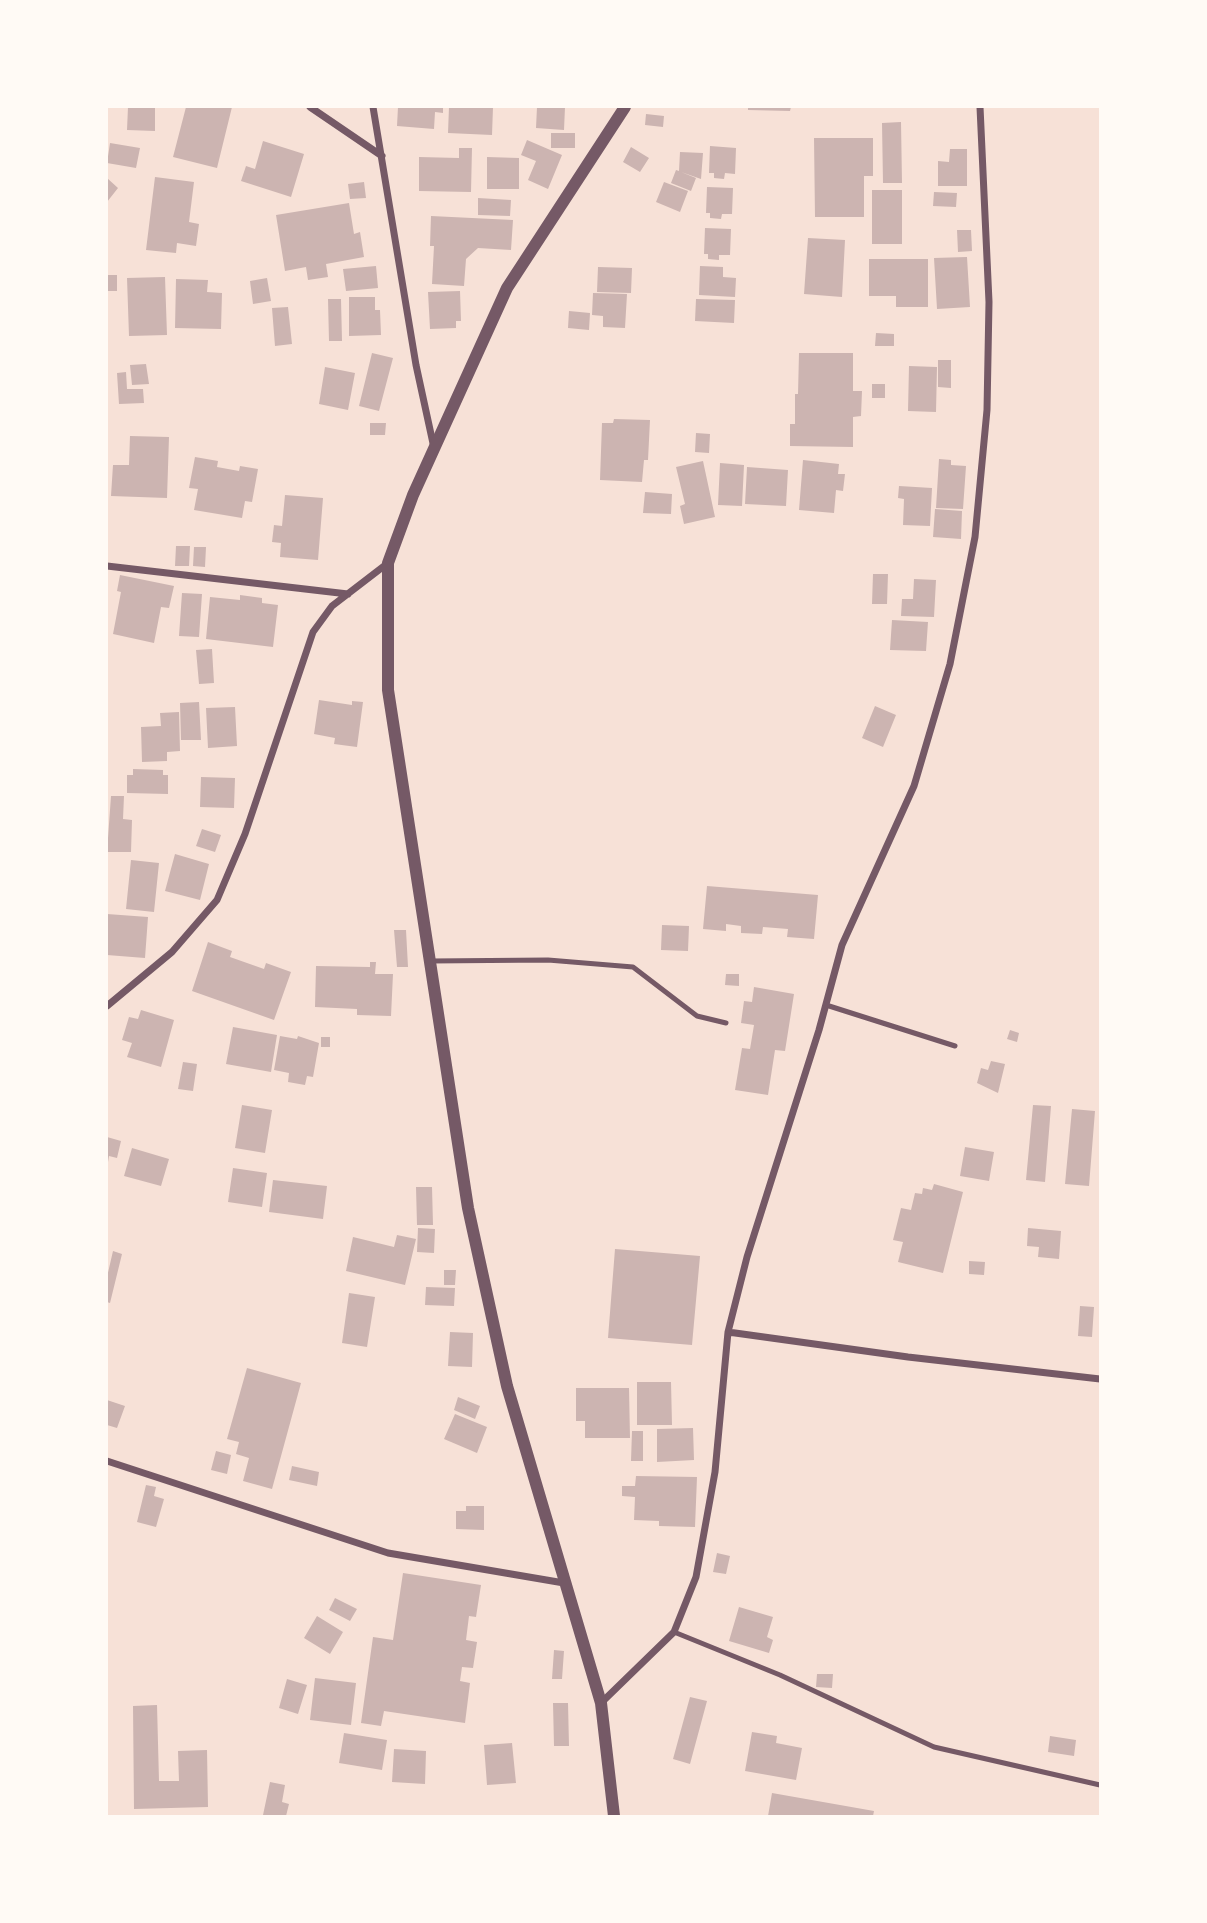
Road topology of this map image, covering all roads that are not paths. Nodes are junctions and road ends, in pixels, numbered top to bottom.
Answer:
1 (310, 107) edge
2 (373, 107) edge
3 (625, 107) edge
4 (980, 107) edge
5 (382, 156) junction
6 (434, 448) junction
7 (388, 563) junction
8 (107, 566) edge
9 (348, 594) junction
10 (431, 961) junction
11 (826, 1005) junction
12 (107, 1006) edge
13 (726, 1023) dead end
14 (955, 1046) dead end
15 (728, 1332) junction
16 (1100, 1379) edge
17 (107, 1461) edge
18 (564, 1583) junction
19 (674, 1632) junction
20 (601, 1703) junction
21 (1100, 1785) edge
22 (614, 1816) edge

1 - 5 street
2 - 5 street
3 - 6 street
4 - 11 street
5 - 6 street
6 - 7 street
7 - 9 street
7 - 10 street
8 - 9 street
9 - 12 street
10 - 13 lane
10 - 18 street
11 - 14 lane
11 - 15 street
15 - 16 street
15 - 19 street
17 - 18 street
18 - 20 street
19 - 20 street
19 - 21 lane
20 - 22 street

